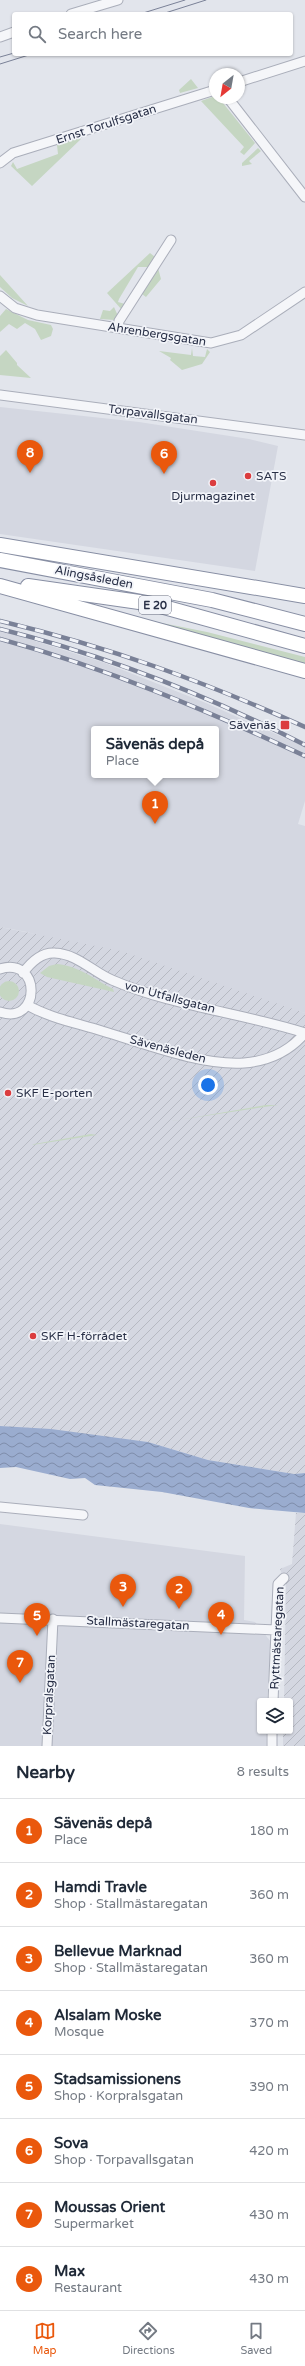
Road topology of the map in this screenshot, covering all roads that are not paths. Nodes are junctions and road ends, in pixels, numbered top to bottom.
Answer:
1 (118, 0) edge
2 (78, 12) edge
3 (12, 33) edge
4 (0, 37) edge
5 (305, 61) edge
6 (245, 80) edge
7 (209, 92) edge
8 (233, 104) edge
9 (0, 163) edge
10 (305, 197) edge
11 (171, 240) dead end
12 (305, 292) edge
13 (0, 296) edge
14 (118, 328) junction
15 (0, 395) edge
16 (305, 435) edge
17 (0, 545) edge
18 (0, 560) edge
19 (0, 582) edge
20 (0, 586) edge
21 (305, 596) edge
22 (305, 624) edge
23 (303, 645) edge
24 (305, 671) edge
25 (0, 969) edge
26 (23, 972) junction
27 (27, 1005) junction
28 (0, 1012) edge
29 (305, 1033) edge
30 (0, 1507) edge
31 (83, 1515) dead end
32 (284, 1578) dead end
33 (0, 1618) edge
34 (53, 1619) junction
35 (276, 1630) junction
36 (273, 1698) edge
37 (272, 1734) edge
38 (47, 1746) edge
39 (272, 1746) edge

1 - 2 street
3 - 4 street
5 - 6 street
7 - 9 street, Ernst Torulfsgatan
8 - 10 street
11 - 14 street
12 - 14 street, Ahrenbergsgatan
13 - 14 street, Ahrenbergsgatan
15 - 16 street, Torpavallsgatan
17 - 21 highway
18 - 22 highway, Alingsåsleden / E 20
19 - 23 highway, E 20
20 - 24 highway
25 - 26 street
26 - 27 street
26 - 29 street, von Utfallsgatan
27 - 28 street
27 - 29 street, Sävenäsleden
30 - 31 street
32 - 35 street, Ryttmästaregatan
33 - 34 street, Stallmästaregatan
34 - 35 street, Stallmästaregatan
34 - 38 street, Korpralsgatan
35 - 36 street, Ryttmästaregatan
37 - 39 street

